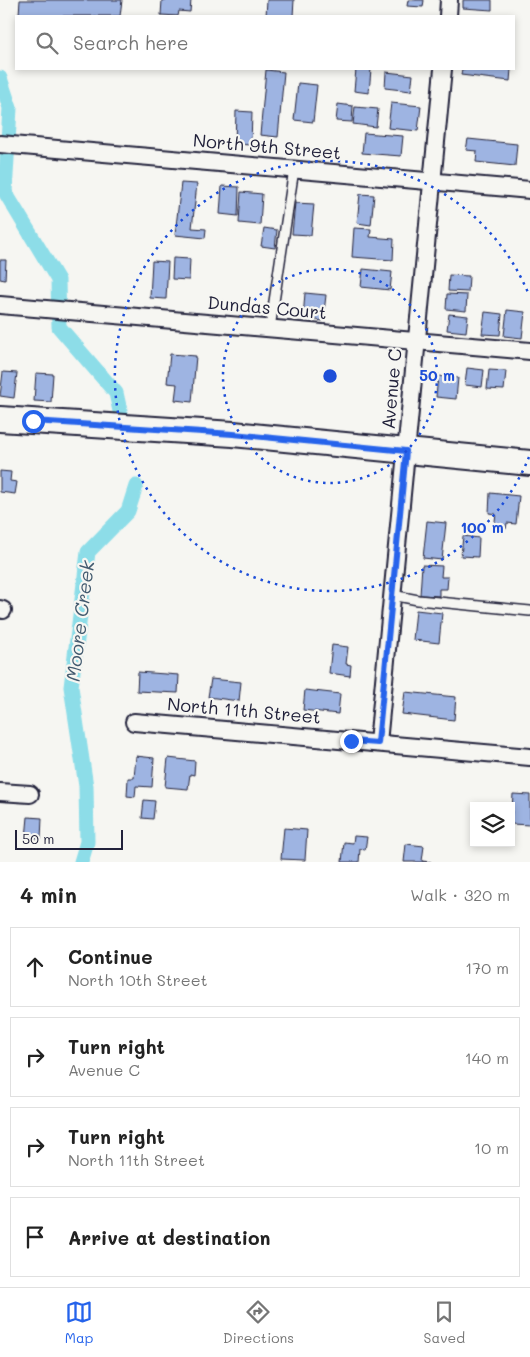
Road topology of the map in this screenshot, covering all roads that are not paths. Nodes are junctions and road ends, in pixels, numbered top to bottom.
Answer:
1 (449, 0) edge
2 (448, 15) edge
3 (443, 70) edge
4 (0, 144) edge
5 (294, 169) junction
6 (433, 181) junction
7 (530, 190) edge
8 (0, 305) edge
9 (270, 328) junction
10 (417, 341) junction
11 (530, 351) edge
12 (0, 419) edge
13 (406, 451) junction
14 (530, 463) edge
15 (392, 595) junction
16 (530, 611) edge
17 (134, 722) dead end
18 (378, 743) junction
19 (530, 757) edge
20 (0, 792) edge
21 (30, 794) dead end

1 - 2 street
3 - 6 street, Avenue C
4 - 5 street, North 9th Street
5 - 6 street, North 9th Street
5 - 9 lane
6 - 7 street, North 9th Street
6 - 10 street, Avenue C
8 - 9 street, Dundas Court
9 - 10 street, Dundas Court
10 - 11 street, Dundas Court
10 - 13 street, Avenue C
12 - 13 street
13 - 14 street
13 - 15 street, Avenue C
15 - 16 lane
15 - 18 street, Avenue C
17 - 18 street, North 11th Street
18 - 19 street, North 11th Street
20 - 21 street

